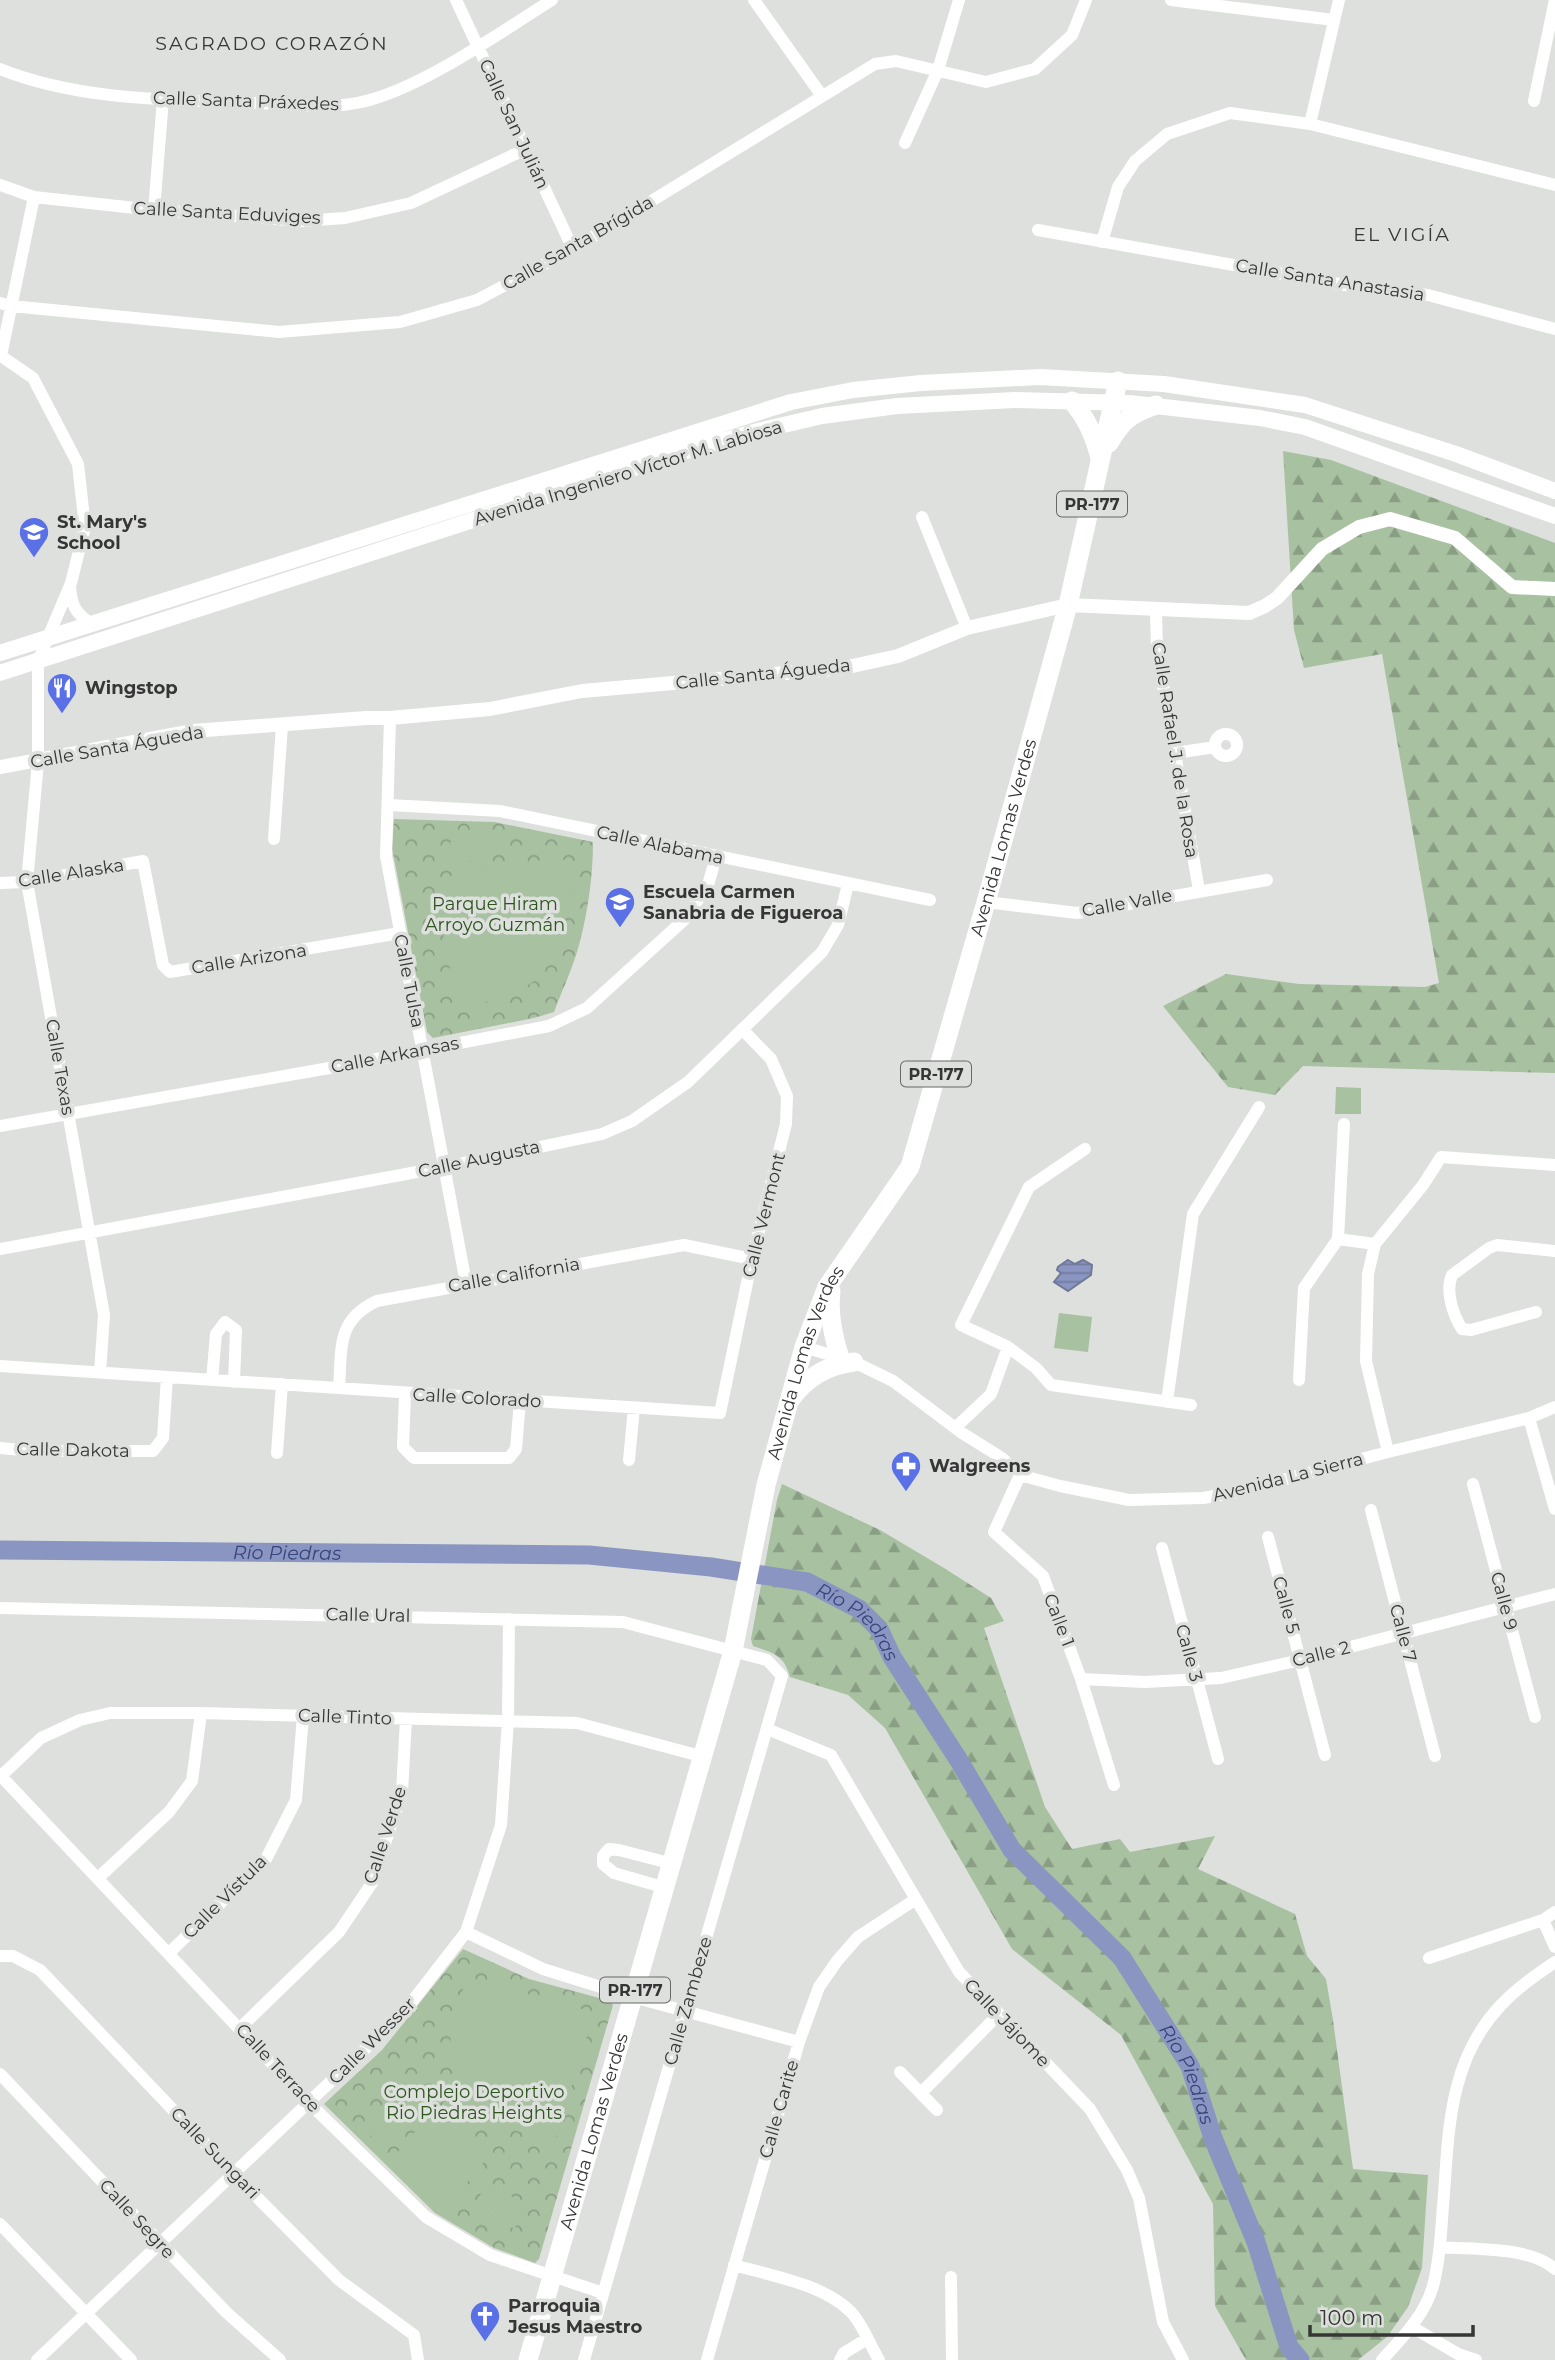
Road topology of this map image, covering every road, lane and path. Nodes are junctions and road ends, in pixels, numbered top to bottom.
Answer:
1 (456, 0) edge
2 (552, 0) edge
3 (754, 0) edge
4 (959, 0) edge
5 (1086, 0) edge
6 (1171, 0) edge
7 (1339, 0) edge
8 (1555, 0) edge
9 (1334, 20) junction
10 (478, 46) junction
11 (0, 69) edge
12 (938, 70) junction
13 (822, 96) junction
14 (163, 99) junction
15 (1534, 101) dead end
16 (1310, 124) junction
17 (905, 143) dead end
18 (526, 149) junction
19 (0, 185) edge
20 (1555, 185) edge
21 (34, 197) junction
22 (154, 210) junction
23 (1038, 230) dead end
24 (1102, 242) junction
25 (573, 249) junction
26 (6, 304) edge
27 (1555, 329) edge
28 (1, 356) edge
29 (1118, 381) junction
30 (1072, 401) junction
31 (1114, 402) junction
32 (1156, 405) junction
33 (1102, 457) junction
34 (1555, 491) edge
35 (1555, 516) edge
36 (922, 517) dead end
37 (69, 586) junction
38 (1555, 589) edge
39 (1068, 605) junction
40 (1156, 610) junction
41 (93, 624) junction
42 (967, 628) junction
43 (48, 639) junction
44 (0, 653) edge
45 (38, 661) junction
46 (0, 673) edge
47 (390, 718) junction
48 (282, 726) junction
49 (1215, 747) dead end
50 (1175, 753) junction
51 (38, 762) junction
52 (0, 767) edge
53 (389, 805) junction
54 (274, 839) dead end
55 (716, 857) junction
56 (143, 861) joint
57 (1267, 880) dead end
58 (27, 882) junction
59 (0, 883) edge
60 (848, 884) junction
61 (1199, 890) junction
62 (930, 900) dead end
63 (986, 902) junction
64 (400, 933) junction
65 (743, 1029) junction
66 (422, 1050) junction
67 (1259, 1107) dead end
68 (69, 1115) junction
69 (1344, 1124) dead end
70 (0, 1126) edge
71 (1085, 1149) dead end
72 (1555, 1166) edge
73 (444, 1167) junction
74 (91, 1232) junction
75 (1338, 1239) junction
76 (1375, 1244) junction
77 (0, 1249) edge
78 (1555, 1251) edge
79 (752, 1259) junction
80 (832, 1280) junction
81 (466, 1283) junction
82 (1536, 1312) dead end
83 (804, 1346) junction
84 (1008, 1348) junction
85 (847, 1360) junction
86 (0, 1366) edge
87 (100, 1372) junction
88 (167, 1377) junction
89 (212, 1380) junction
90 (1299, 1380) dead end
91 (234, 1382) junction
92 (282, 1384) junction
93 (339, 1388) junction
94 (405, 1394) junction
95 (520, 1400) junction
96 (1167, 1402) junction
97 (788, 1403) junction
98 (1191, 1405) dead end
99 (1555, 1407) edge
100 (634, 1408) junction
101 (720, 1413) joint
102 (1529, 1418) junction
103 (955, 1428) junction
104 (0, 1448) edge
105 (277, 1452) dead end
106 (1388, 1452) junction
107 (629, 1460) dead end
108 (1020, 1475) junction
109 (1473, 1484) dead end
110 (1555, 1509) edge
111 (1371, 1510) dead end
112 (1268, 1537) dead end
113 (1162, 1548) dead end
114 (1555, 1594) edge
115 (1506, 1606) junction
116 (0, 1608) edge
117 (509, 1619) junction
118 (1403, 1633) junction
119 (733, 1651) junction
120 (754, 1657) joint
121 (1300, 1660) junction
122 (1081, 1679) junction
123 (1196, 1680) junction
124 (201, 1713) junction
125 (303, 1716) junction
126 (1535, 1717) dead end
127 (406, 1719) junction
128 (508, 1720) junction
129 (767, 1729) junction
130 (1325, 1755) dead end
131 (1435, 1756) dead end
132 (704, 1757) junction
133 (1218, 1759) dead end
134 (1, 1775) edge
135 (1114, 1785) dead end
136 (673, 1864) junction
137 (99, 1878) junction
138 (666, 1888) junction
139 (916, 1899) junction
140 (1555, 1912) edge
141 (1543, 1920) junction
142 (466, 1932) junction
143 (1555, 1947) edge
144 (169, 1953) junction
145 (0, 1956) edge
146 (1429, 1958) dead end
147 (1555, 1962) edge
148 (633, 1997) junction
149 (685, 2011) junction
150 (998, 2014) junction
151 (240, 2028) junction
152 (799, 2042) junction
153 (900, 2072) dead end
154 (0, 2074) edge
155 (921, 2093) junction
156 (309, 2103) junction
157 (937, 2110) dead end
158 (234, 2174) junction
159 (0, 2224) edge
160 (160, 2244) junction
161 (1440, 2247) junction
162 (734, 2265) junction
163 (1555, 2269) edge
164 (552, 2277) junction
165 (951, 2277) dead end
166 (603, 2293) junction
167 (85, 2315) junction
168 (1412, 2327) junction
169 (867, 2339) junction
170 (37, 2360) edge
171 (131, 2360) edge
172 (279, 2360) edge
173 (418, 2360) edge
174 (528, 2360) edge
175 (584, 2360) edge
176 (707, 2360) edge
177 (840, 2360) edge
178 (879, 2360) edge
179 (952, 2360) edge
180 (1184, 2360) edge
181 (1382, 2360) edge
182 (1476, 2360) edge

1 - 10 street, Calle San Julián
2 - 10 street, Calle Santa Práxedes
3 - 13 street
4 - 12 street
5 - 12 street, Calle Santa Brígida
6 - 9 street
7 - 9 street
8 - 15 street
9 - 16 street
10 - 14 street, Calle Santa Práxedes
10 - 18 street, Calle San Julián
11 - 14 street, Calle Santa Práxedes
12 - 13 street, Calle Santa Brígida
12 - 17 street
13 - 25 street, Calle Santa Brígida
14 - 22 street
16 - 20 street
16 - 24 street
18 - 22 street, Calle Santa Eduviges
18 - 25 street, Calle San Julián
19 - 21 street, Calle Santa Eduviges
21 - 22 street, Calle Santa Eduviges
21 - 26 street
23 - 24 street, Calle Santa Anastasia
24 - 27 street, Calle Santa Anastasia
25 - 26 street, Calle Santa Brígida
26 - 28 street
28 - 37 street
29 - 31 main road, Avenida Lomas Verdes / PR-177
29 - 34 main road, Avenida Ingeniero Víctor M. Labiosa
29 - 41 main road, Avenida Ingeniero Víctor M. Labiosa
30 - 31 main road, Avenida Ingeniero Víctor M. Labiosa
30 - 33 main road
30 - 45 main road, Avenida Ingeniero Víctor M. Labiosa
31 - 32 main road, Avenida Ingeniero Víctor M. Labiosa
31 - 33 main road, Avenida Lomas Verdes / PR-177
32 - 33 main road
32 - 35 main road, Avenida Ingeniero Víctor M. Labiosa
33 - 39 main road, Avenida Lomas Verdes / PR-177
36 - 42 street
37 - 41 street
37 - 43 street
38 - 40 street, Calle Santa Águeda
39 - 40 street, Calle Santa Águeda
39 - 42 street, Calle Santa Águeda
39 - 63 main road, Avenida Lomas Verdes / PR-177
40 - 50 street, Calle Rafael J. de la Rosa
41 - 43 main road, Avenida Ingeniero Víctor M. Labiosa
42 - 47 street, Calle Santa Águeda
43 - 44 main road, Avenida Ingeniero Víctor M. Labiosa
43 - 45 street
45 - 46 main road, Avenida Ingeniero Víctor M. Labiosa
45 - 51 street, Calle Texas
47 - 48 street, Calle Santa Águeda
47 - 53 street, Calle Tulsa
48 - 51 street, Calle Santa Águeda
48 - 54 street
49 - 50 street
50 - 61 street, Calle Rafael J. de la Rosa
51 - 52 street, Calle Santa Águeda
51 - 58 street, Calle Texas
53 - 55 street, Calle Alabama
53 - 64 street, Calle Tulsa
55 - 60 street, Calle Alabama
55 - 66 street, Calle Arkansas
56 - 58 street, Calle Alaska
56 - 64 street, Calle Arizona
57 - 61 street, Calle Valle
58 - 59 street, Calle Alaska
58 - 68 street, Calle Texas
60 - 62 street, Calle Alabama
60 - 65 street, Calle Augusta
61 - 63 street, Calle Valle
63 - 80 main road, Avenida Lomas Verdes / PR-177
64 - 66 street, Calle Tulsa
65 - 73 street, Calle Augusta
65 - 79 street, Calle Vermont
66 - 68 street, Calle Arkansas
66 - 73 street, Calle Tulsa
67 - 96 street
68 - 70 street, Calle Arkansas
68 - 74 street, Calle Texas
69 - 75 street
71 - 84 street
72 - 76 street
73 - 74 street, Calle Augusta
73 - 81 street, Calle Tulsa
74 - 77 street, Calle Augusta
74 - 87 street, Calle Texas
75 - 76 street
75 - 90 street
76 - 106 street
78 - 82 street
79 - 81 street, Calle California
79 - 101 street, Calle Vermont
80 - 83 main road, Avenida Lomas Verdes / PR-177
80 - 85 main road
81 - 93 street, Calle California
83 - 85 street, Avenida La Sierra
83 - 97 main road, Avenida Lomas Verdes / PR-177
84 - 96 street
84 - 103 street
85 - 97 main road
85 - 103 street, Avenida La Sierra
86 - 87 street, Calle Colorado
87 - 88 street, Calle Colorado
88 - 89 street, Calle Colorado
88 - 104 street, Calle Dakota
89 - 91 street, Calle Colorado
89 - 91 street
91 - 92 street, Calle Colorado
92 - 93 street, Calle Colorado
92 - 105 street
93 - 94 street, Calle Colorado
94 - 95 street, Calle Colorado
94 - 95 street
95 - 100 street, Calle Colorado
96 - 98 street
97 - 119 main road, Avenida Lomas Verdes / PR-177
99 - 102 street, Avenida La Sierra
100 - 101 street, Calle Colorado
100 - 107 street
102 - 106 street, Avenida La Sierra
102 - 110 street
103 - 108 street, Avenida La Sierra
106 - 108 street, Avenida La Sierra
108 - 122 street, Calle 1
109 - 115 street, Calle 9
111 - 118 street, Calle 7
112 - 121 street, Calle 5
113 - 123 street, Calle 3
114 - 115 street, Calle 2
115 - 118 street, Calle 2
115 - 126 street, Calle 9
116 - 117 street, Calle Ural
117 - 119 street, Calle Ural
117 - 128 street, Calle Wesser
118 - 121 street, Calle 2
118 - 131 street, Calle 7
119 - 120 street, Calle Ural
119 - 132 main road, Avenida Lomas Verdes / PR-177
120 - 129 street, Calle Zambeze
121 - 123 street, Calle 2
121 - 130 street, Calle 5
122 - 123 street, Calle 2
122 - 135 street, Calle 1
123 - 133 street, Calle 3
124 - 125 street, Calle Tinto
124 - 134 street, Calle Tinto
124 - 137 street
125 - 127 street, Calle Tinto
125 - 144 street, Calle Vístula
127 - 128 street, Calle Tinto
127 - 151 street, Calle Verde
128 - 132 street, Calle Tinto
128 - 142 street, Calle Wesser
129 - 139 street, Calle Jájome
129 - 149 street, Calle Zambeze
132 - 136 main road, Avenida Lomas Verdes / PR-177
134 - 137 street, Calle Terrace
136 - 138 main road, Avenida Lomas Verdes / PR-177
136 - 138 street
137 - 144 street, Calle Terrace
138 - 148 main road, Avenida Lomas Verdes / PR-177
139 - 150 street, Calle Jájome
139 - 152 street, Calle Carite
140 - 141 street
141 - 143 street
141 - 146 street
142 - 148 street
142 - 156 street, Calle Wesser
144 - 151 street, Calle Terrace
145 - 158 street, Calle Sungari
147 - 161 street
148 - 149 street
148 - 164 main road, Avenida Lomas Verdes / PR-177
149 - 152 street
149 - 166 street, Calle Zambeze
150 - 155 street
150 - 180 street, Calle Jájome
151 - 156 street, Calle Terrace
152 - 162 street, Calle Carite
153 - 155 street
154 - 160 street, Calle Segre
155 - 157 street
156 - 158 street, Calle Wesser
156 - 164 street, Calle Terrace
158 - 160 street, Calle Wesser
158 - 173 street, Calle Sungari
159 - 167 street
160 - 167 street, Calle Wesser
160 - 172 street, Calle Segre
161 - 163 street
161 - 168 street
162 - 169 street
162 - 176 street, Calle Carite
164 - 166 street, Calle Terrace
164 - 174 main road, Avenida Lomas Verdes / PR-177
165 - 179 street
166 - 175 street, Calle Zambeze
167 - 170 street, Calle Wesser
167 - 171 street
168 - 181 street
168 - 182 street
169 - 177 street
169 - 178 street

